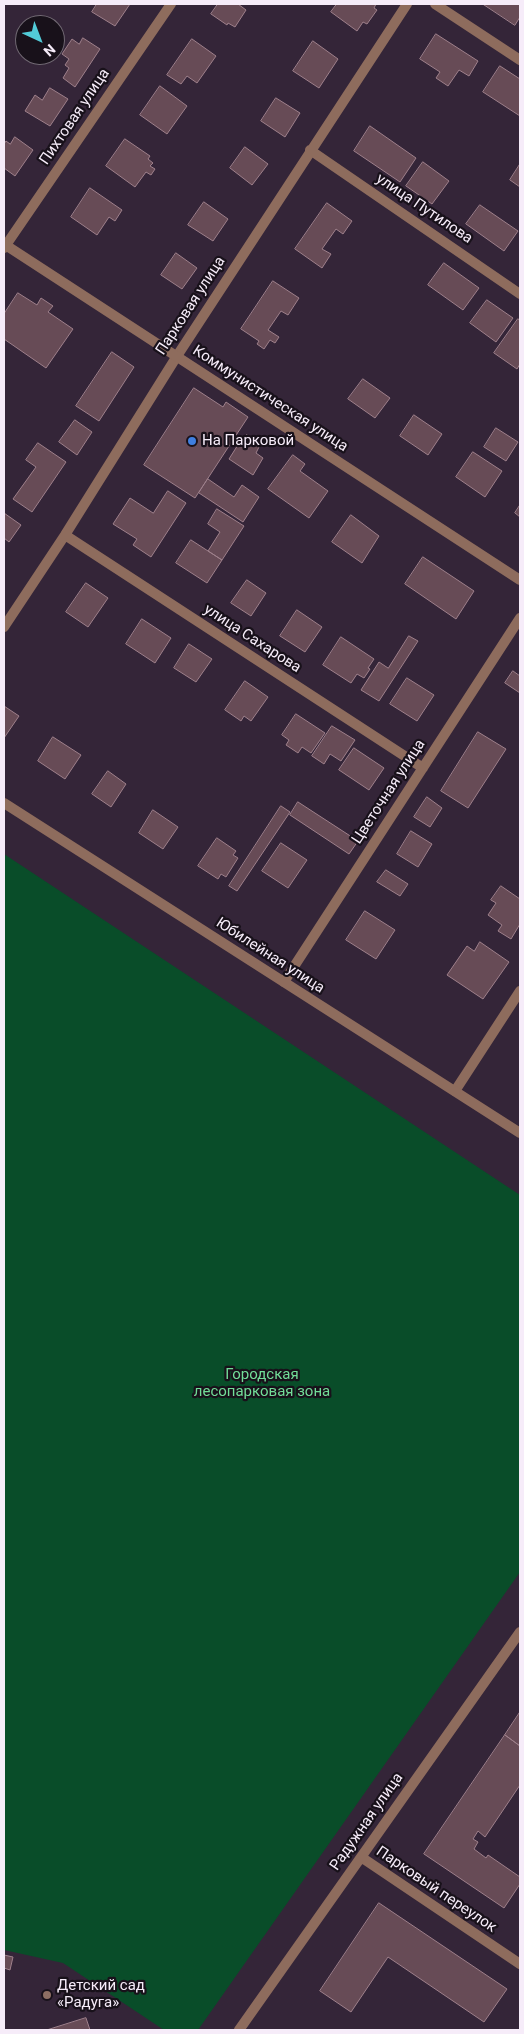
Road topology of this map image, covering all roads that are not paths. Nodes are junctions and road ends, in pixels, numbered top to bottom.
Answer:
1 (171, 4) edge
2 (407, 4) edge
3 (435, 4) edge
4 (520, 60) edge
5 (310, 150) junction
6 (4, 246) edge
7 (520, 294) edge
8 (177, 356) junction
9 (65, 534) junction
10 (520, 580) edge
11 (520, 618) edge
12 (4, 627) edge
13 (423, 768) junction
14 (4, 803) edge
15 (284, 982) junction
16 (520, 991) edge
17 (455, 1091) junction
18 (520, 1133) edge
19 (520, 1632) edge
20 (361, 1857) junction
21 (520, 1964) edge
22 (239, 2030) edge

1 - 6 street, Пихтовая улица
2 - 5 street, Парковая улица
3 - 4 street
5 - 7 street, улица Путилова
5 - 8 street, Парковая улица
6 - 8 street, Коммунистическая улица
8 - 9 street, Парковая улица
8 - 10 street, Коммунистическая улица
9 - 12 street, Парковая улица
9 - 13 street, улица Сахарова
11 - 13 street, Цветочная улица
13 - 15 street, Цветочная улица
14 - 15 street, Юбилейная улица
15 - 17 street, Юбилейная улица
16 - 17 street
17 - 18 street, Юбилейная улица
19 - 20 street, Радужная улица
20 - 21 street, Парковый переулок
20 - 22 street, Радужная улица

